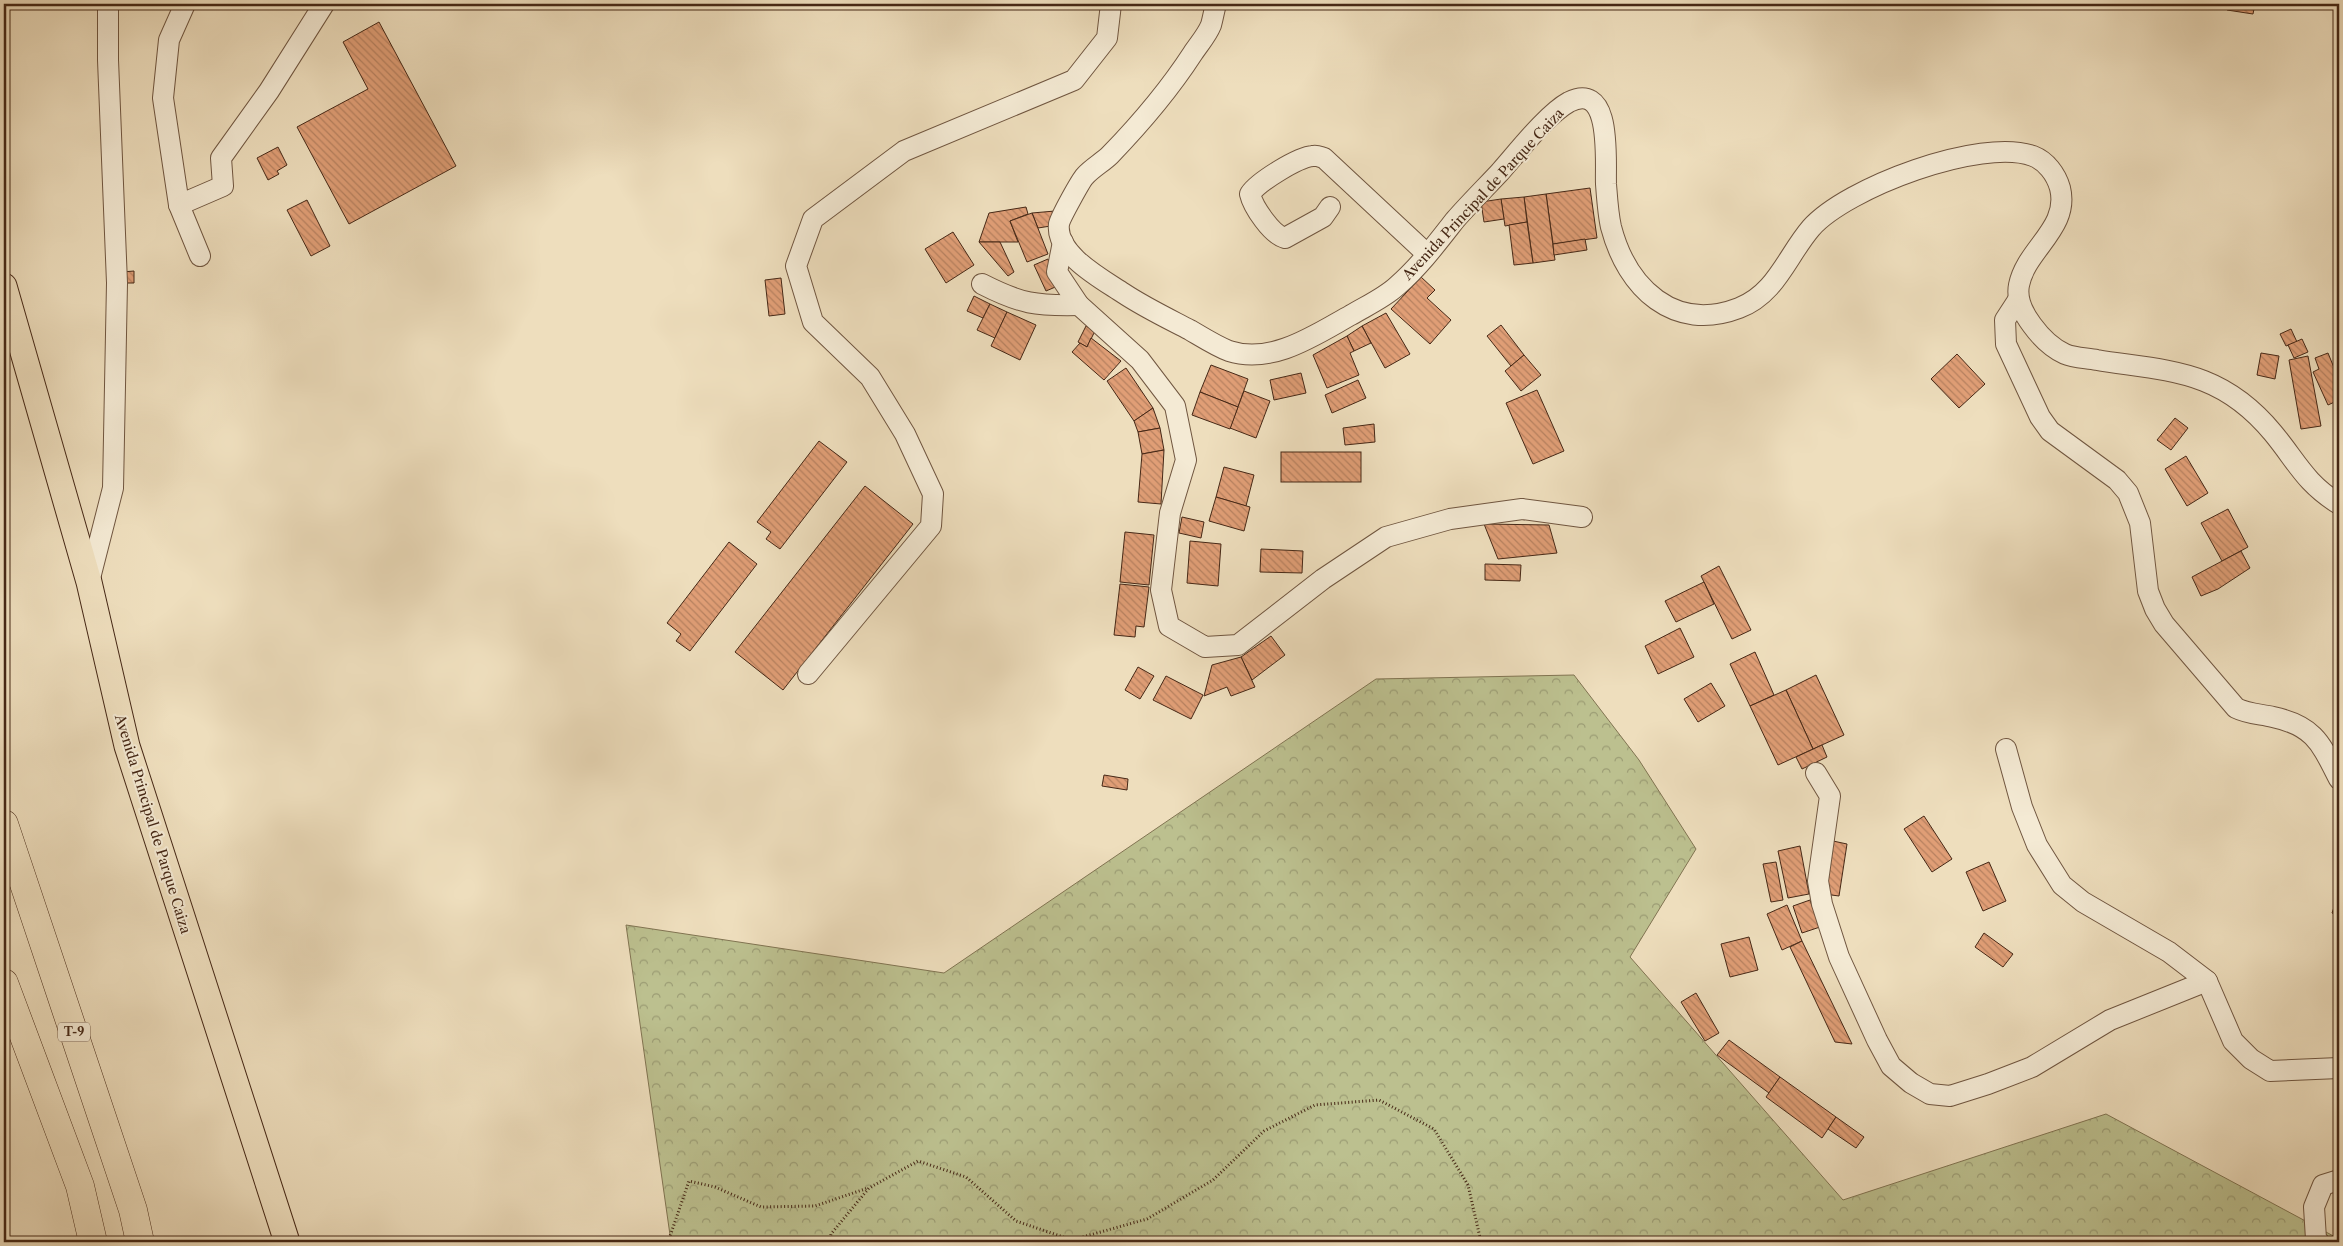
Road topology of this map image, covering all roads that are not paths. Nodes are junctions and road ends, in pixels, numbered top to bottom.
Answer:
1 (108, 4) edge
2 (185, 4) edge
3 (324, 4) edge
4 (1111, 4) edge
5 (1216, 4) edge
6 (179, 205) junction
7 (1330, 207) dead end
8 (1063, 242) junction
9 (1427, 254) junction
10 (200, 256) dead end
11 (982, 284) dead end
12 (4, 286) edge
13 (2018, 300) junction
14 (1079, 305) junction
15 (2339, 504) edge
16 (1582, 517) dead end
17 (89, 582) junction
18 (808, 674) dead end
19 (2006, 749) dead end
20 (1816, 773) dead end
21 (2339, 779) edge
22 (4, 824) edge
23 (2208, 981) junction
24 (4, 983) edge
25 (2339, 1068) edge
26 (2339, 1180) edge
27 (93, 1242) edge
28 (140, 1242) edge
29 (287, 1242) edge
30 (2319, 1242) edge

1 - 17 street
2 - 6 street
3 - 6 street
4 - 18 street
5 - 8 street
6 - 10 street
7 - 9 street
8 - 9 street, Avenida Principal de Parque Caiza
8 - 14 street
9 - 13 street, Avenida Principal de Parque Caiza
11 - 14 street
12 - 17 main road, Avenida Principal de Parque Caiza
13 - 15 street
13 - 21 street
14 - 16 street
17 - 29 main road, Avenida Principal de Parque Caiza
19 - 23 street
20 - 23 street
22 - 28 highway, T-9
23 - 25 street
24 - 27 highway
26 - 30 street

